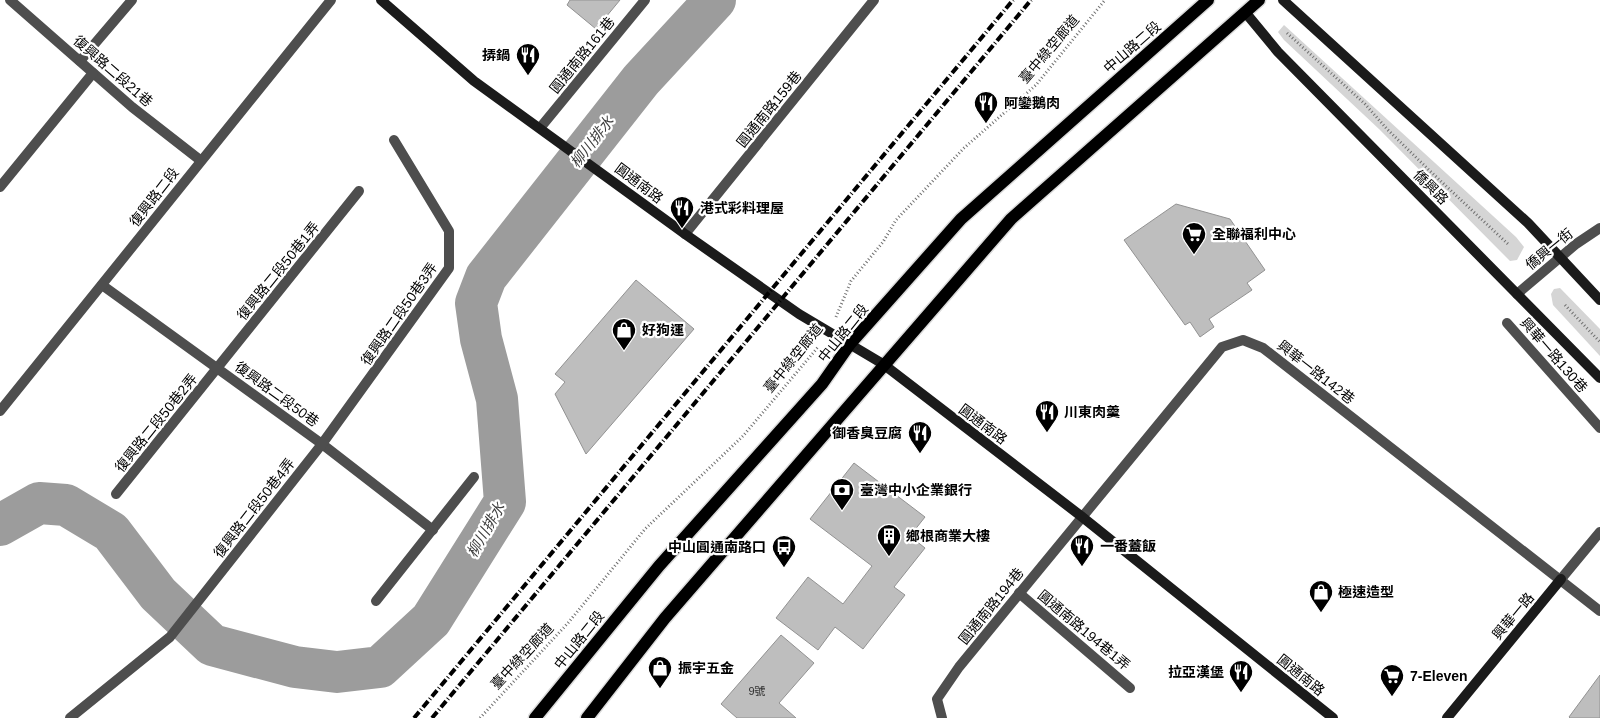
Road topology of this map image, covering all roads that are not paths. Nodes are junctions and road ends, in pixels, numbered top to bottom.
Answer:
1 (10, 0) edge
2 (132, 0) edge
3 (331, 0) edge
4 (381, 0) edge
5 (645, 0) edge
6 (874, 0) edge
7 (1208, 0) edge
8 (1259, 0) edge
9 (1283, 0) edge
10 (1245, 12) junction
11 (80, 61) junction
12 (93, 73) junction
13 (540, 128) junction
14 (394, 140) dead end
15 (200, 160) junction
16 (0, 187) edge
17 (359, 191) dead end
18 (1600, 228) edge
19 (684, 234) junction
20 (1560, 257) junction
21 (102, 285) junction
22 (1517, 294) junction
23 (1600, 300) edge
24 (1507, 323) dead end
25 (850, 344) junction
26 (884, 364) junction
27 (218, 368) junction
28 (1600, 378) edge
29 (1, 407) edge
30 (1600, 428) edge
31 (322, 444) junction
32 (474, 477) dead end
33 (116, 494) dead end
34 (1081, 516) junction
35 (433, 530) junction
36 (1600, 532) edge
37 (1561, 579) junction
38 (1019, 594) junction
39 (376, 602) dead end
40 (1600, 611) edge
41 (1130, 688) dead end
42 (70, 718) edge
43 (535, 718) edge
44 (587, 718) edge
45 (942, 718) edge
46 (1333, 718) edge
47 (1447, 718) edge

1 - 11 street, 復興路二段21巷
2 - 11 street
3 - 15 street, 復興路二段
4 - 13 street
5 - 13 street, 圓通南路161巷
6 - 19 street, 圓通南路159巷
7 - 25 main road, 中山路二段
8 - 10 main road
9 - 20 street
10 - 22 street, 僑興路
10 - 26 main road
11 - 12 street, 復興路二段21巷
12 - 15 street, 復興路二段21巷
12 - 16 street
13 - 19 street, 圓通南路
14 - 31 street, 復興路二段50巷3弄
15 - 21 street, 復興路二段
17 - 27 street, 復興路二段50巷1弄
18 - 20 street, 僑興一街
19 - 25 street, 圓通南路
20 - 22 street, 僑興一街
20 - 23 street
21 - 27 street, 復興路二段50巷
21 - 29 street, 復興路二段
22 - 28 street, 僑興路
24 - 30 street, 興華一路130巷
25 - 26 street, 圓通南路
25 - 43 main road, 中山路二段
26 - 34 street, 圓通南路
26 - 44 main road
27 - 31 street, 復興路二段50巷
27 - 33 street, 復興路二段50巷2弄
31 - 35 street, 復興路二段50巷
31 - 42 street, 復興路二段50巷4弄
32 - 35 street
34 - 37 street, 興華一路142巷
34 - 38 street, 圓通南路194巷
34 - 46 street, 圓通南路
35 - 39 street
36 - 37 street, 興華一路
37 - 40 street, 興華一路142巷
37 - 47 street, 興華一路
38 - 41 street, 圓通南路194巷1弄
38 - 45 street, 圓通南路194巷

